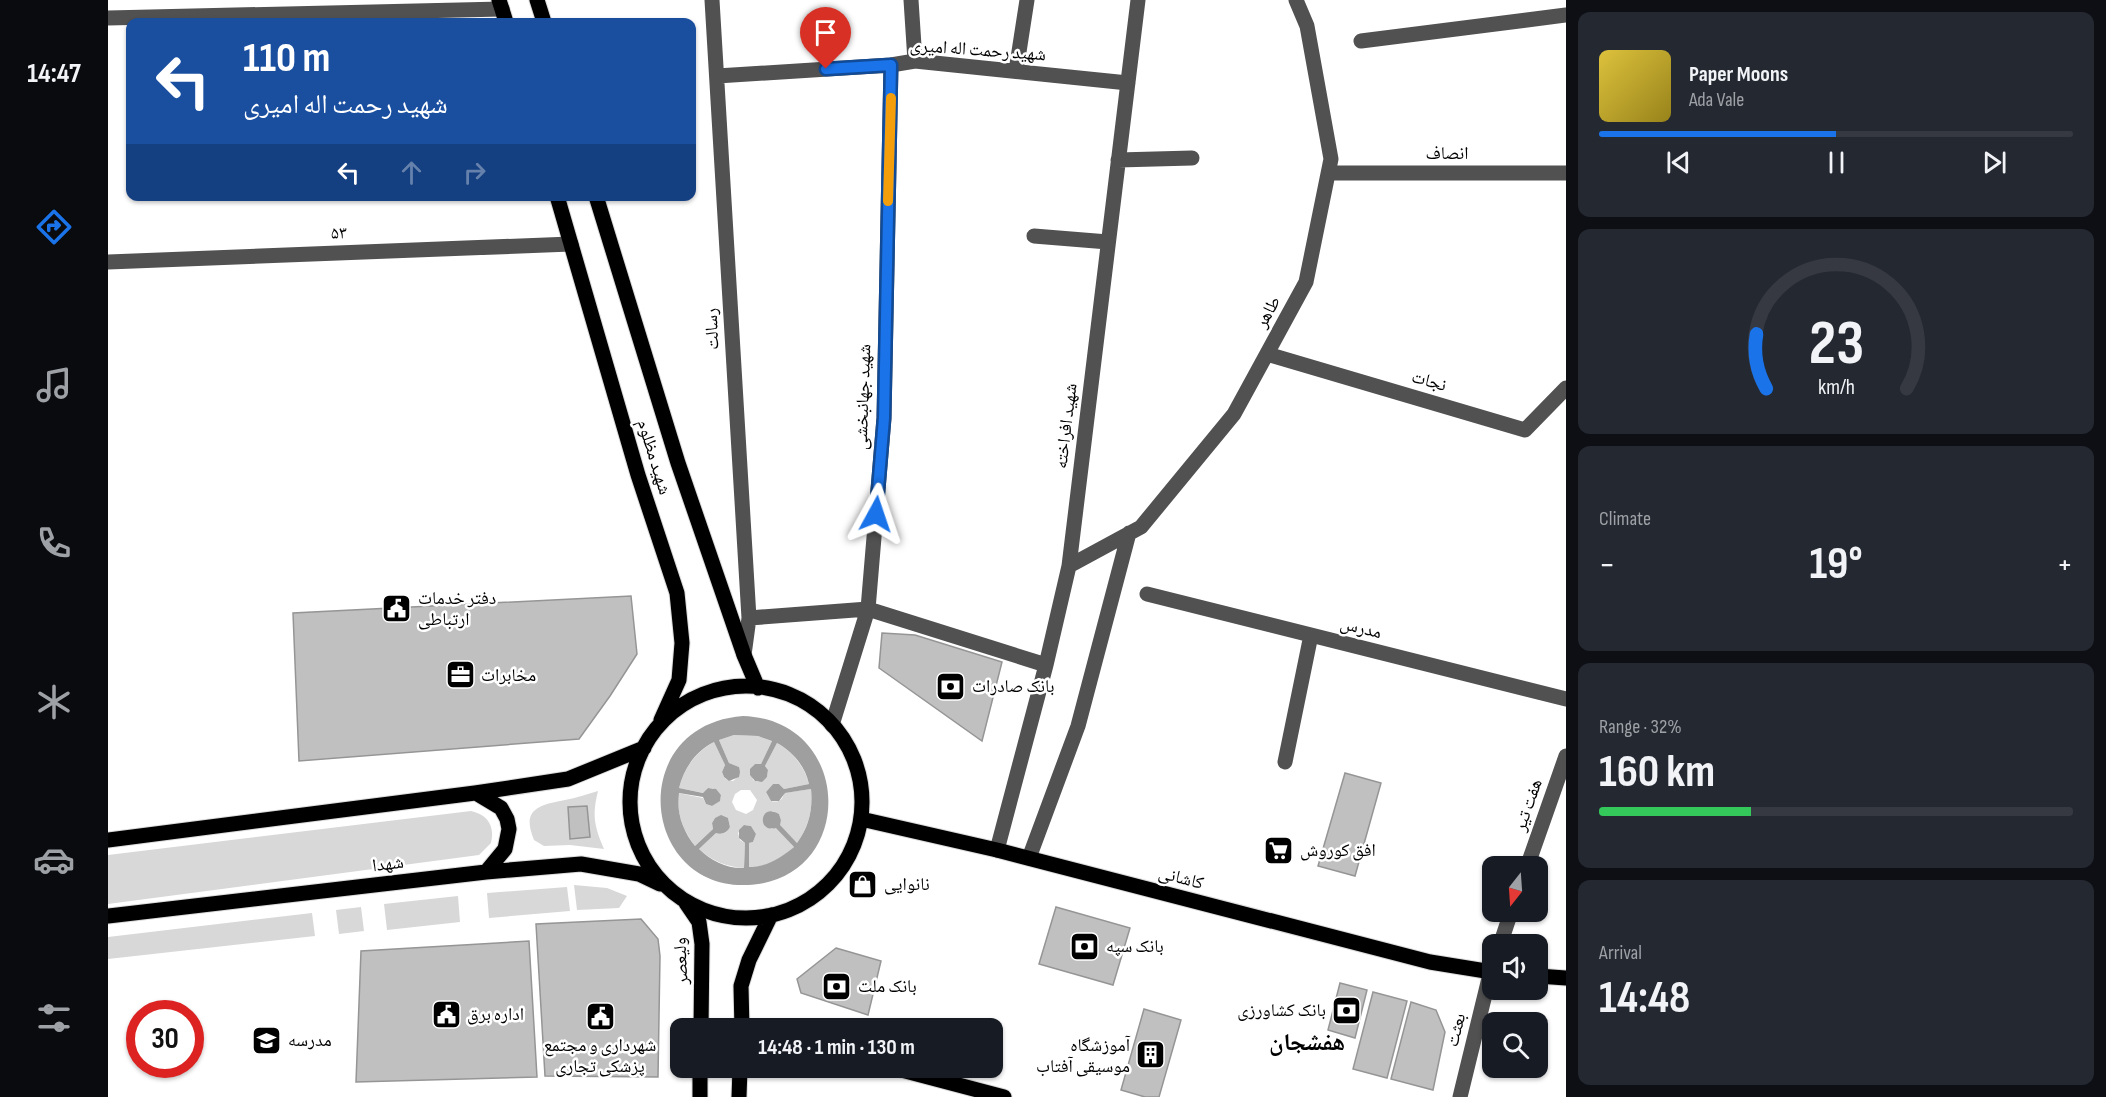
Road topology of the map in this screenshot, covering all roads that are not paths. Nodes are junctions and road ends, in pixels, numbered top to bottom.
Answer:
1 (537, 0) edge
2 (712, 0) edge
3 (911, 0) edge
4 (1027, 0) edge
5 (1138, 0) edge
6 (1296, 0) edge
7 (502, 11) edge
8 (1566, 15) edge
9 (108, 18) edge
10 (543, 18) edge
11 (1361, 41) dead end
12 (915, 61) junction
13 (891, 65) junction
14 (1016, 71) junction
15 (717, 76) junction
16 (1128, 83) junction
17 (1192, 158) dead end
18 (1118, 160) junction
19 (1329, 173) junction
20 (1566, 173) edge
21 (558, 201) edge
22 (598, 201) edge
23 (1034, 236) dead end
24 (1108, 242) junction
25 (571, 244) junction
26 (108, 262) edge
27 (1267, 354) junction
28 (1566, 388) edge
29 (1129, 533) junction
30 (1069, 566) junction
31 (1147, 594) dead end
32 (868, 609) junction
33 (749, 618) junction
34 (1311, 635) junction
35 (744, 655) junction
36 (1046, 665) junction
37 (758, 688) junction
38 (1566, 699) edge
39 (832, 725) junction
40 (657, 728) junction
41 (644, 748) junction
42 (1566, 756) edge
43 (1285, 762) dead end
44 (475, 793) junction
45 (861, 819) junction
46 (108, 840) edge
47 (997, 850) junction
48 (1531, 856) edge
49 (1029, 858) junction
50 (486, 872) junction
51 (674, 892) junction
52 (771, 915) junction
53 (108, 916) edge
54 (1482, 969) edge
55 (1548, 977) edge
56 (1566, 978) edge
57 (1484, 1000) edge
58 (701, 1018) edge
59 (742, 1018) edge
60 (700, 1078) edge
61 (740, 1078) edge
62 (930, 1078) edge
63 (995, 1096) edge
64 (700, 1097) edge
65 (740, 1097) edge
66 (1460, 1097) edge

1 - 10 main road
2 - 15 street, رسالت
3 - 12 street
4 - 14 street
5 - 16 street, شهید افراخته
6 - 19 street, طاهر
7 - 9 street
8 - 11 street
12 - 13 street, شهید رحمت اله امیری
12 - 14 street, شهید رحمت اله امیری
13 - 15 street, شهید رحمت اله امیری
13 - 32 street, شهید جهانبخشی
14 - 16 street, شهید رحمت اله امیری
15 - 33 street, رسالت
16 - 18 street, شهید افراخته
17 - 18 street
18 - 24 street, شهید افراخته
19 - 20 street, انصاف
19 - 27 street, طاهر
21 - 25 main road, شهید مظلوم
22 - 35 main road, شهید مظلوم
23 - 24 street
24 - 30 street, شهید افراخته
25 - 26 street, ۵۳
25 - 40 main road, شهید مظلوم
27 - 28 street, نجات
27 - 29 street, طاهر
29 - 30 street, طاهر
29 - 49 street
30 - 36 street, شهید افراخته
31 - 34 street, مدرس
32 - 33 street
32 - 36 street
32 - 39 street, شهید جهانبخشی
33 - 35 street, رسالت
34 - 38 street, مدرس
34 - 43 street
35 - 37 main road, شهید مظلوم
36 - 47 street, شهید افراخته
37 - 39 main road
37 - 40 main road
39 - 45 main road
40 - 41 main road
41 - 44 main road
41 - 51 main road
42 - 48 street, هفت تیر
44 - 46 main road
44 - 50 main road
45 - 47 main road, کاشانی
45 - 52 main road
47 - 49 main road, کاشانی
49 - 54 main road, کاشانی
50 - 51 main road, شهدا
50 - 53 main road, شهدا
51 - 52 main road
51 - 58 main road, ولیعصر
52 - 59 main road
55 - 56 main road
57 - 66 street, بعثت
60 - 64 main road
61 - 65 main road
62 - 63 main road

